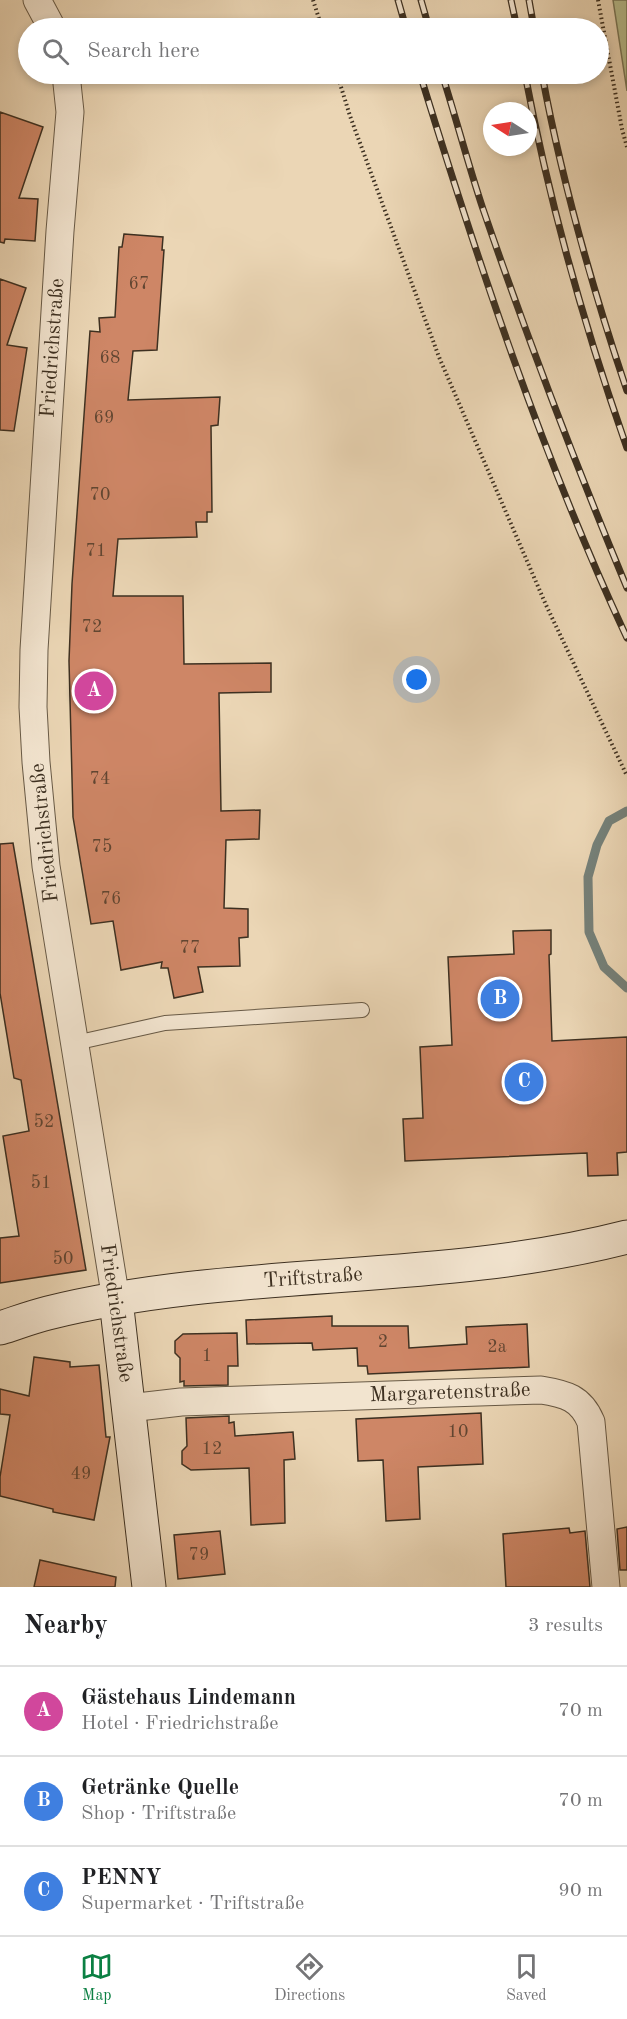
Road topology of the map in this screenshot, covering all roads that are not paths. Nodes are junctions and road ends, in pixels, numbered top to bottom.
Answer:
1 (37, 0) edge
2 (47, 18) edge
3 (67, 84) edge
4 (362, 1010) dead end
5 (75, 1043) junction
6 (627, 1237) edge
7 (116, 1300) junction
8 (0, 1328) edge
9 (129, 1408) junction
10 (149, 1587) edge
11 (606, 1587) edge

1 - 2 street
3 - 5 street, Friedrichstraße
4 - 5 lane
5 - 7 street, Friedrichstraße
6 - 7 main road, Triftstraße
7 - 8 main road, Triftstraße
7 - 9 main road, Friedrichstraße
9 - 10 main road, Friedrichstraße
9 - 11 street, Margaretenstraße

